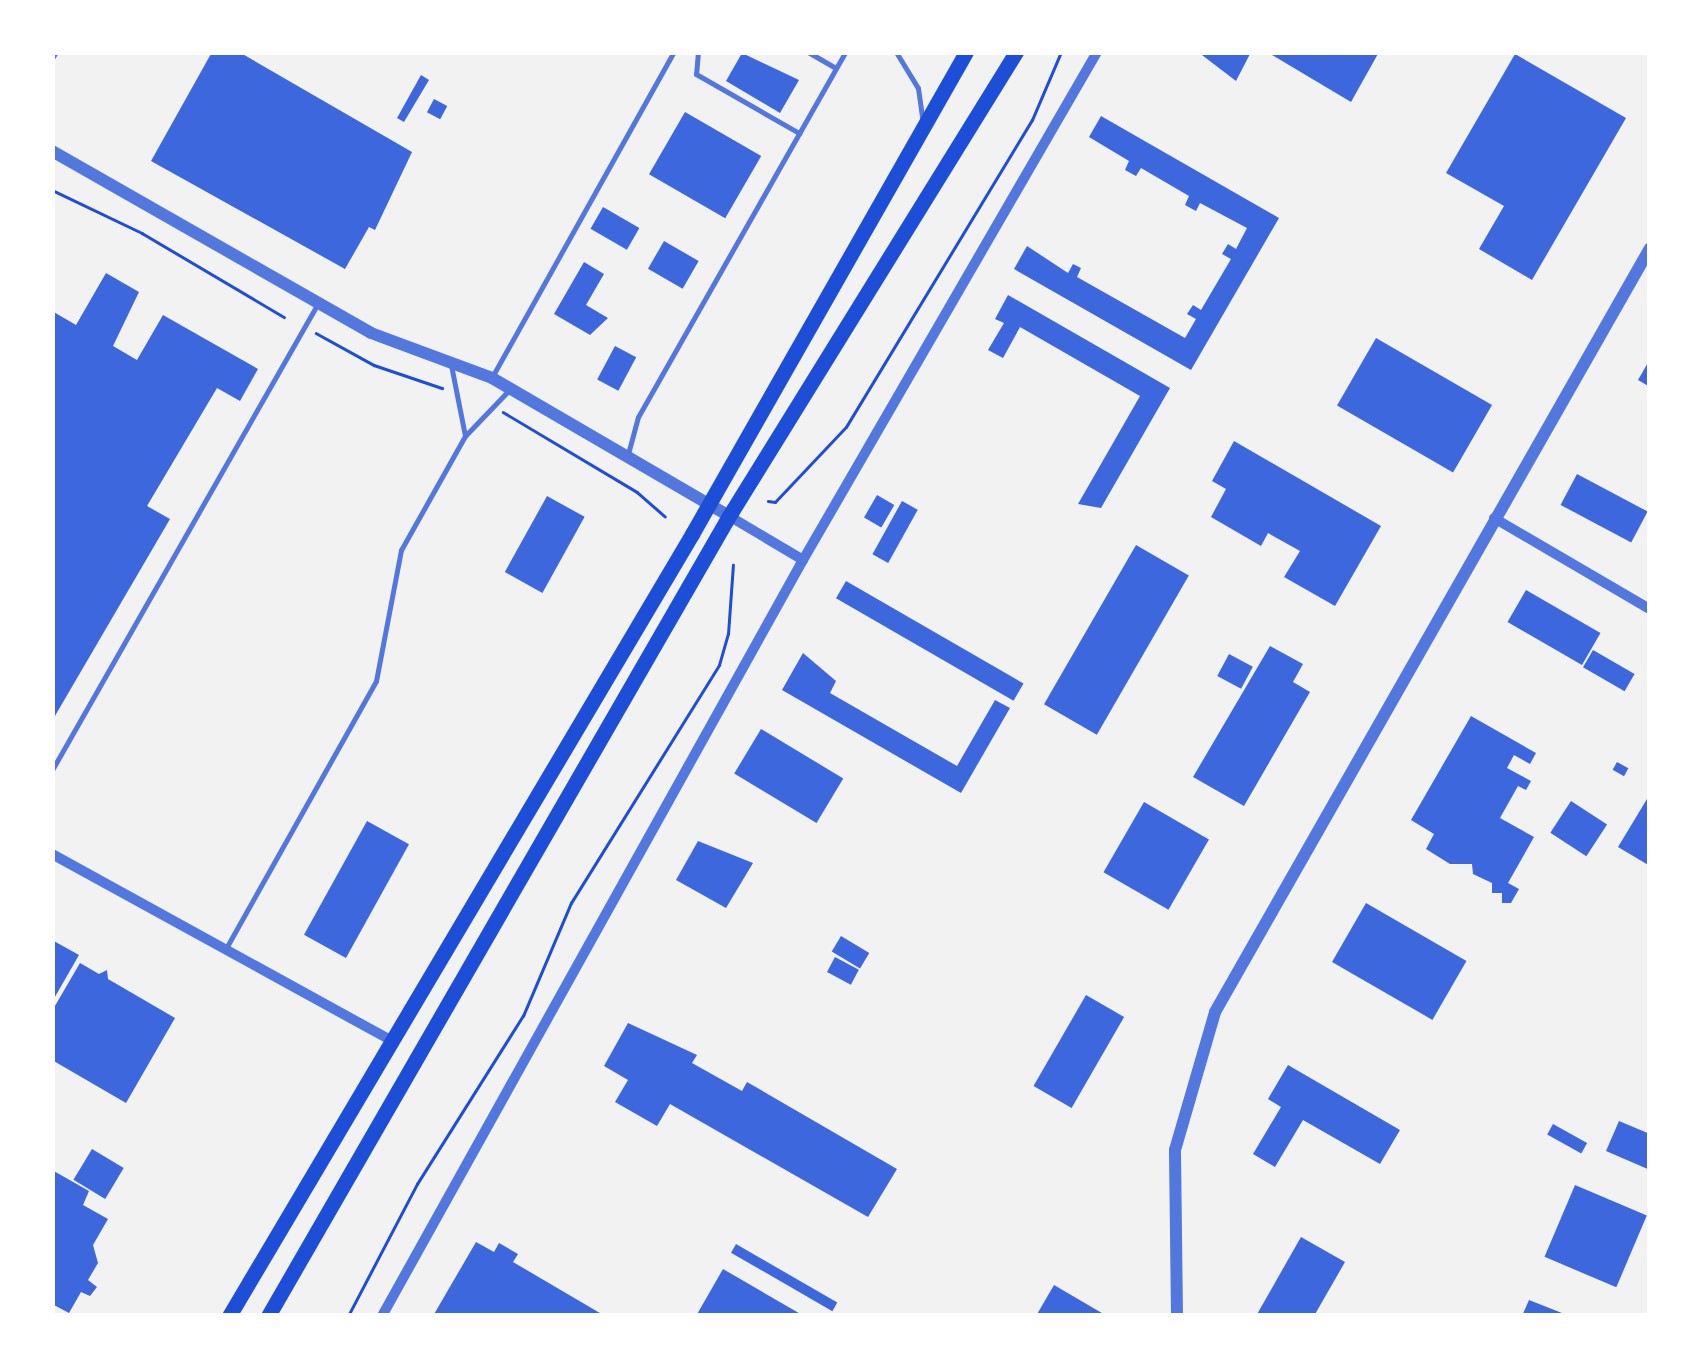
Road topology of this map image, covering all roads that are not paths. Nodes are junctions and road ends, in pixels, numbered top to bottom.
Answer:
1 (674, 52) edge
2 (698, 52) edge
3 (808, 52) edge
4 (845, 52) edge
5 (896, 52) edge
6 (966, 52) edge
7 (1008, 52) edge
8 (1016, 52) edge
9 (1097, 52) edge
10 (836, 68) junction
11 (921, 132) junction
12 (799, 133) junction
13 (956, 155) junction
14 (54, 156) edge
15 (1650, 248) edge
16 (319, 303) junction
17 (451, 365) junction
18 (492, 378) junction
19 (510, 388) junction
20 (465, 436) junction
21 (627, 457) junction
22 (708, 505) junction
23 (729, 516) junction
24 (1494, 518) junction
25 (803, 560) junction
26 (1650, 609) edge
27 (52, 770) edge
28 (52, 854) edge
29 (223, 953) junction
30 (389, 1039) junction
31 (230, 1316) edge
32 (268, 1316) edge
33 (382, 1316) edge
34 (1178, 1316) edge

1 - 18 lane
2 - 12 lane
3 - 10 lane
4 - 10 lane
5 - 11 lane
6 - 11 main road
7 - 13 main road
8 - 13 main road
9 - 25 street
10 - 12 lane
11 - 22 main road
12 - 21 lane
13 - 23 main road
14 - 16 street
15 - 24 street
16 - 17 street
16 - 27 lane
17 - 18 street
17 - 20 lane
18 - 19 street
19 - 20 lane
19 - 21 street
20 - 29 lane
21 - 22 street
22 - 23 street
22 - 30 main road
23 - 25 street
23 - 32 main road
24 - 26 street
24 - 34 street
25 - 33 street
28 - 29 street
29 - 30 street
30 - 31 main road

